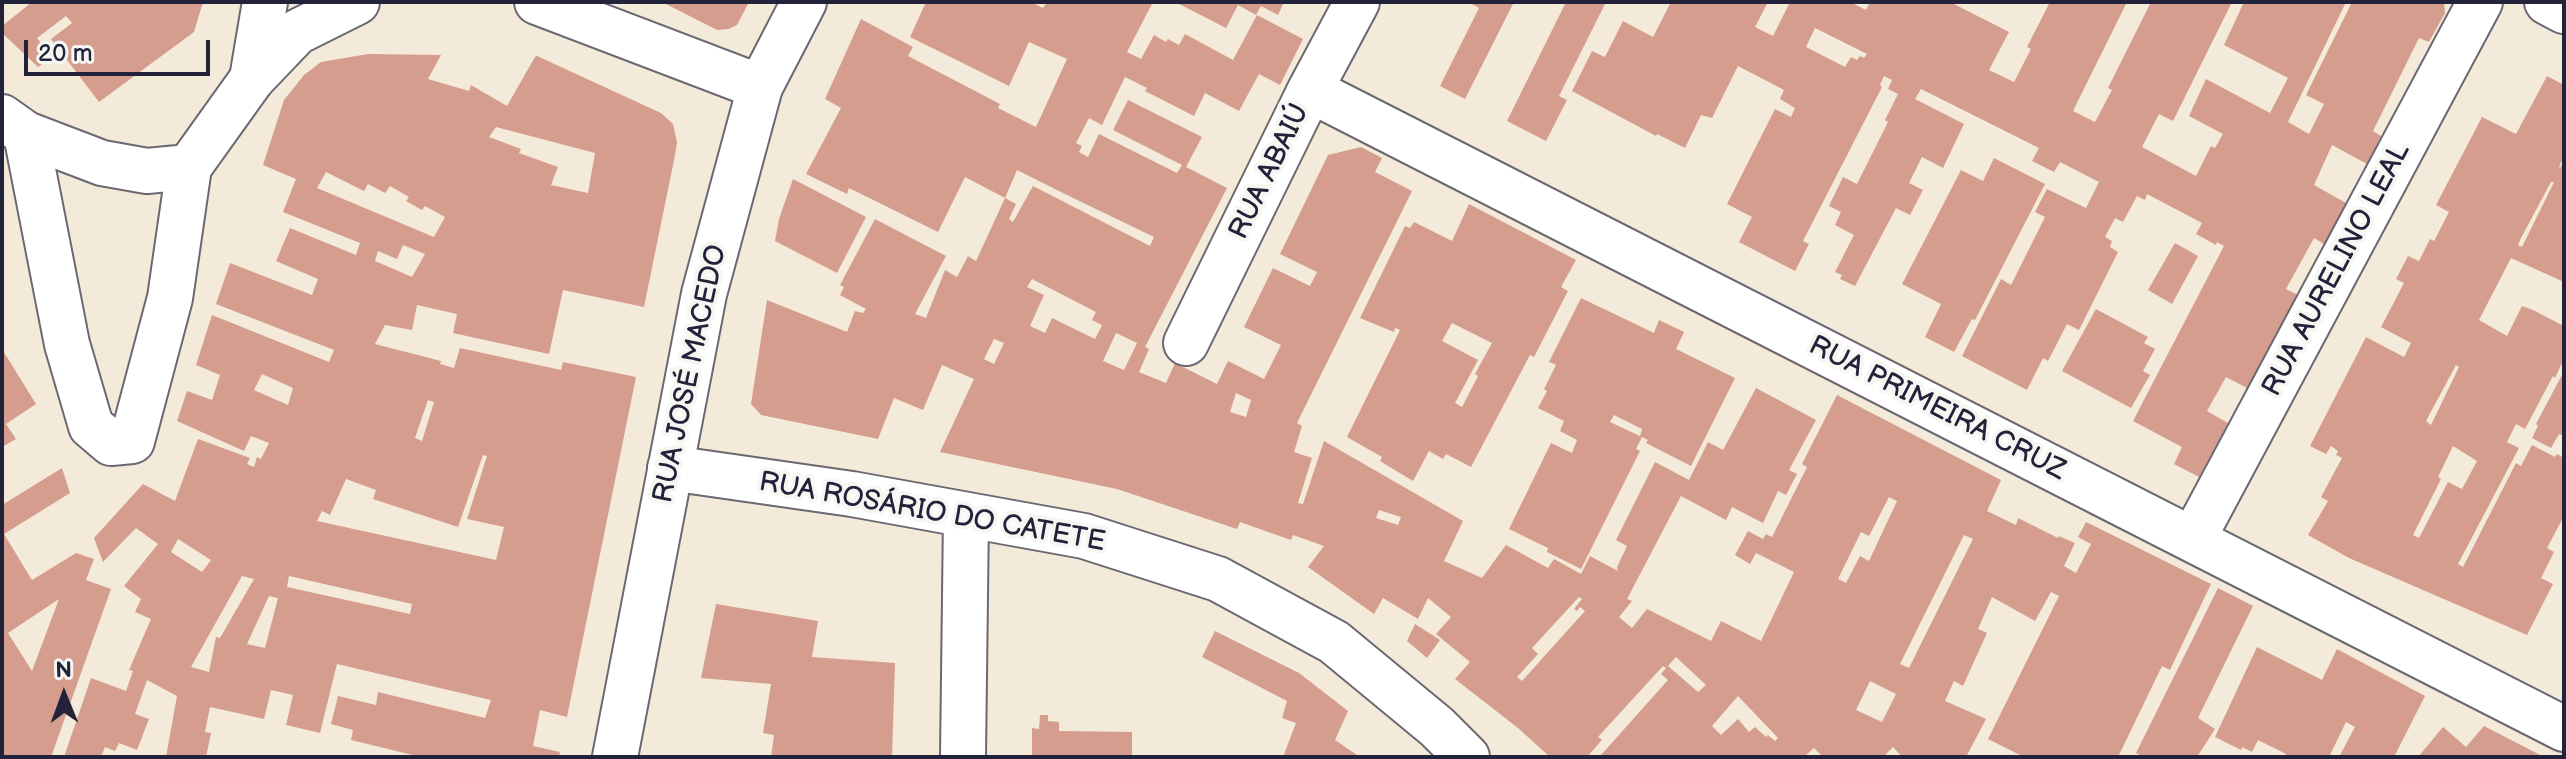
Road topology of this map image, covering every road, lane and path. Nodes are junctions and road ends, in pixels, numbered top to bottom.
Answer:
1 (265, 2) edge
2 (357, 2) edge
3 (537, 2) edge
4 (804, 2) edge
5 (1357, 2) edge
6 (2480, 2) edge
7 (2547, 2) edge
8 (2564, 11) edge
9 (252, 79) junction
10 (760, 87) junction
11 (1310, 90) junction
12 (14, 126) edge
13 (189, 167) junction
14 (1186, 343) dead end
15 (670, 468) junction
16 (966, 515) junction
17 (2193, 539) junction
18 (2564, 729) edge
19 (615, 757) edge
20 (963, 757) edge
21 (1467, 757) edge

1 - 9 street
2 - 9 street
3 - 10 street
4 - 10 street, RUA JOSÉ MACEDO
5 - 11 street, RUA ABAIÚ
6 - 17 street, RUA AURELINO LEAL
7 - 8 street
9 - 13 street
10 - 15 street, RUA JOSÉ MACEDO
11 - 14 street, RUA ABAIÚ
11 - 17 street, RUA PRIMEIRA CRUZ
12 - 13 street
12 - 13 street
15 - 16 street, RUA ROSÁRIO DO CATETE
15 - 19 street, RUA JOSÉ MACEDO
16 - 20 street
16 - 21 street, RUA ROSÁRIO DO CATETE
17 - 18 street, RUA PRIMEIRA CRUZ

